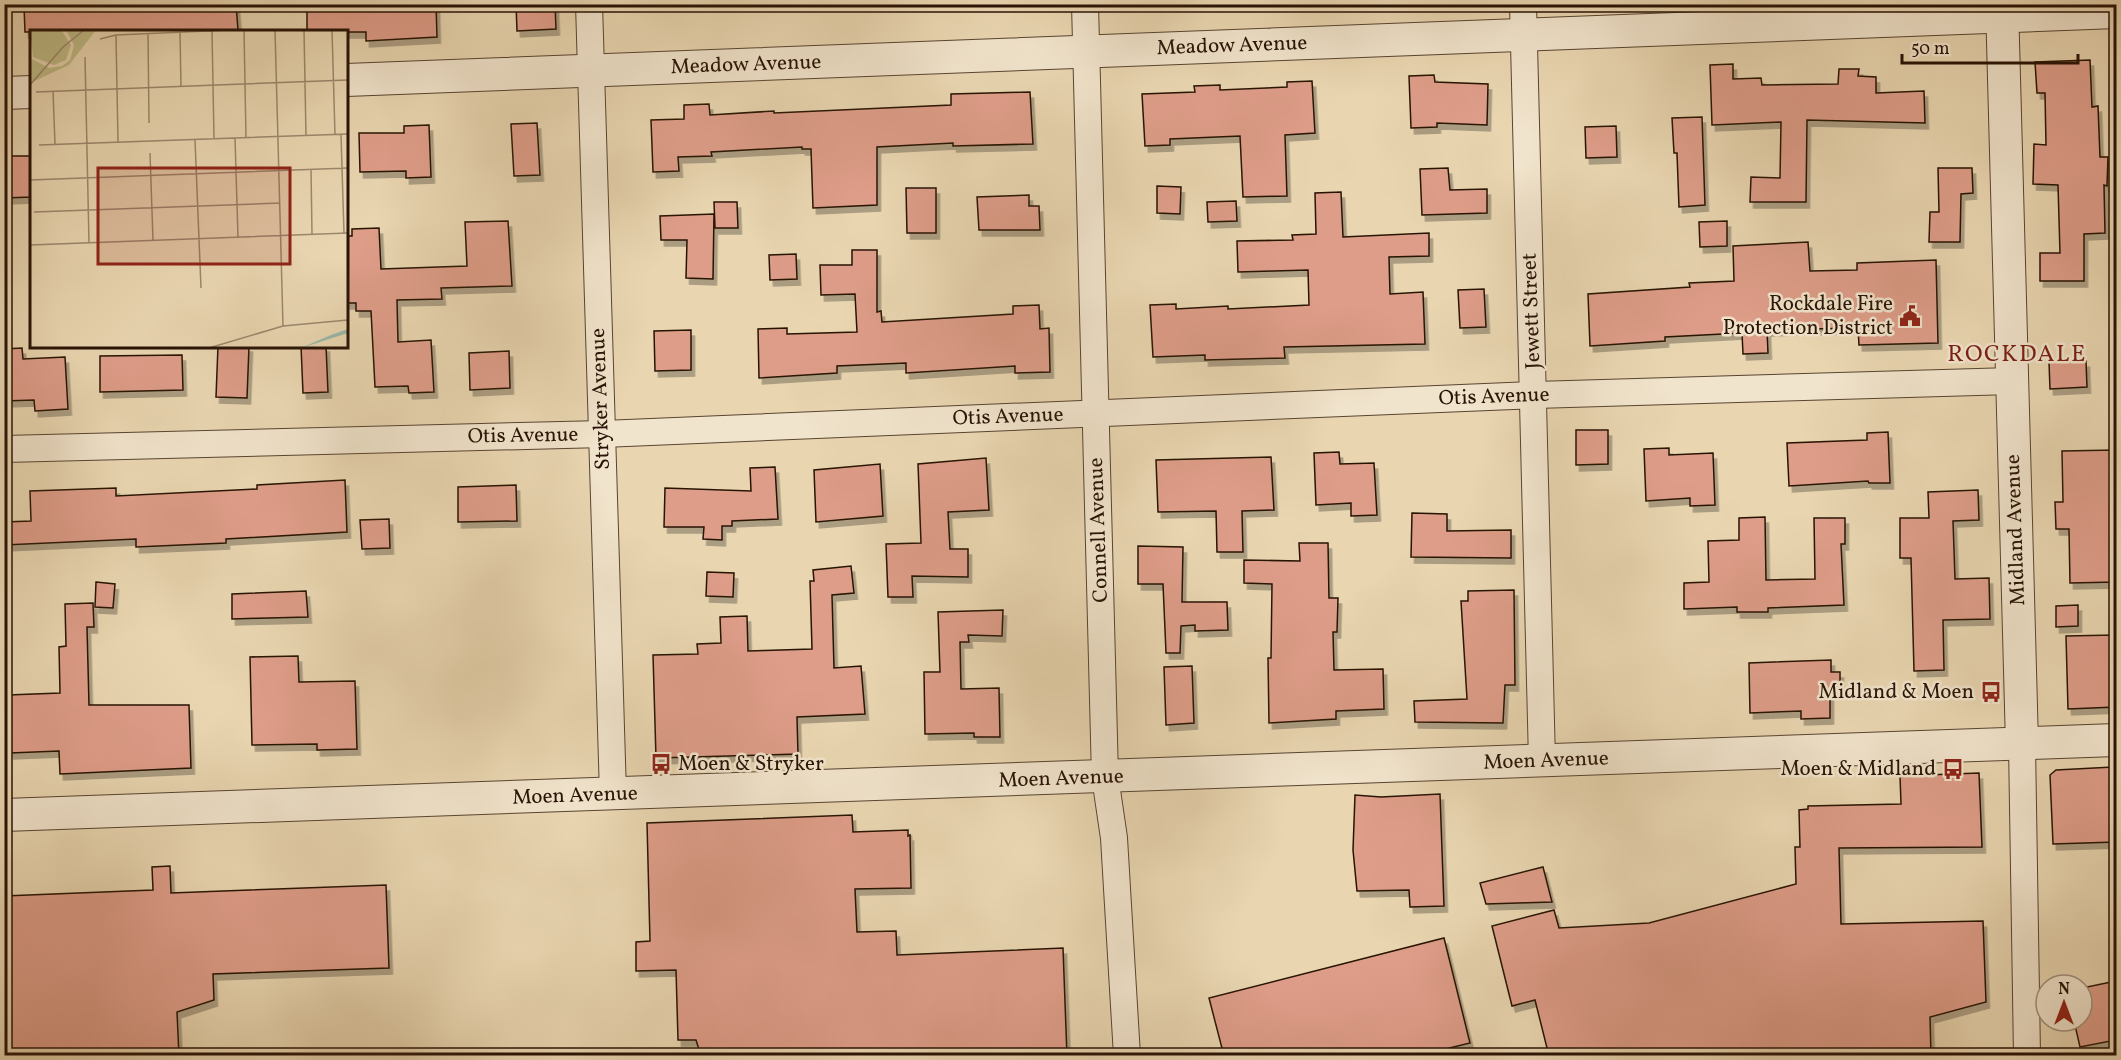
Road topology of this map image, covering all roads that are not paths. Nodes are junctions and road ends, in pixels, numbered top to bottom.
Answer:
1 (589, 4) edge
2 (1085, 4) edge
3 (1523, 4) edge
4 (2002, 10) edge
5 (2116, 12) edge
6 (1523, 35) junction
7 (1086, 52) junction
8 (592, 71) junction
9 (348, 80) edge
10 (30, 92) edge
11 (4, 93) edge
12 (2012, 381) junction
13 (1534, 395) junction
14 (1096, 413) junction
15 (603, 434) junction
16 (4, 449) edge
17 (2116, 740) edge
18 (2022, 744) junction
19 (1542, 761) junction
20 (1105, 777) junction
21 (613, 794) junction
22 (4, 815) edge
23 (1127, 1056) edge
24 (2027, 1056) edge

1 - 8 street, Stryker Avenue
2 - 7 street, Connell Avenue
3 - 6 street, Jewett Street
4 - 5 street, Meadow Avenue
4 - 6 street, Meadow Avenue
4 - 12 street, Midland Avenue
6 - 7 street, Meadow Avenue
6 - 13 street, Jewett Street
7 - 8 street, Meadow Avenue
7 - 14 street, Connell Avenue
8 - 9 street, Meadow Avenue
8 - 15 street, Stryker Avenue
10 - 11 street
12 - 13 street, Otis Avenue
12 - 18 street, Midland Avenue
13 - 14 street, Otis Avenue
13 - 19 street, Jewett Street
14 - 15 street, Otis Avenue
14 - 20 street, Connell Avenue
15 - 16 street, Otis Avenue
15 - 21 street, Stryker Avenue
17 - 18 street, Moen Avenue
18 - 19 street, Moen Avenue
18 - 24 street, Midland Avenue
19 - 20 street, Moen Avenue
20 - 21 street, Moen Avenue
20 - 23 street, Connell Avenue
21 - 22 street, Moen Avenue

